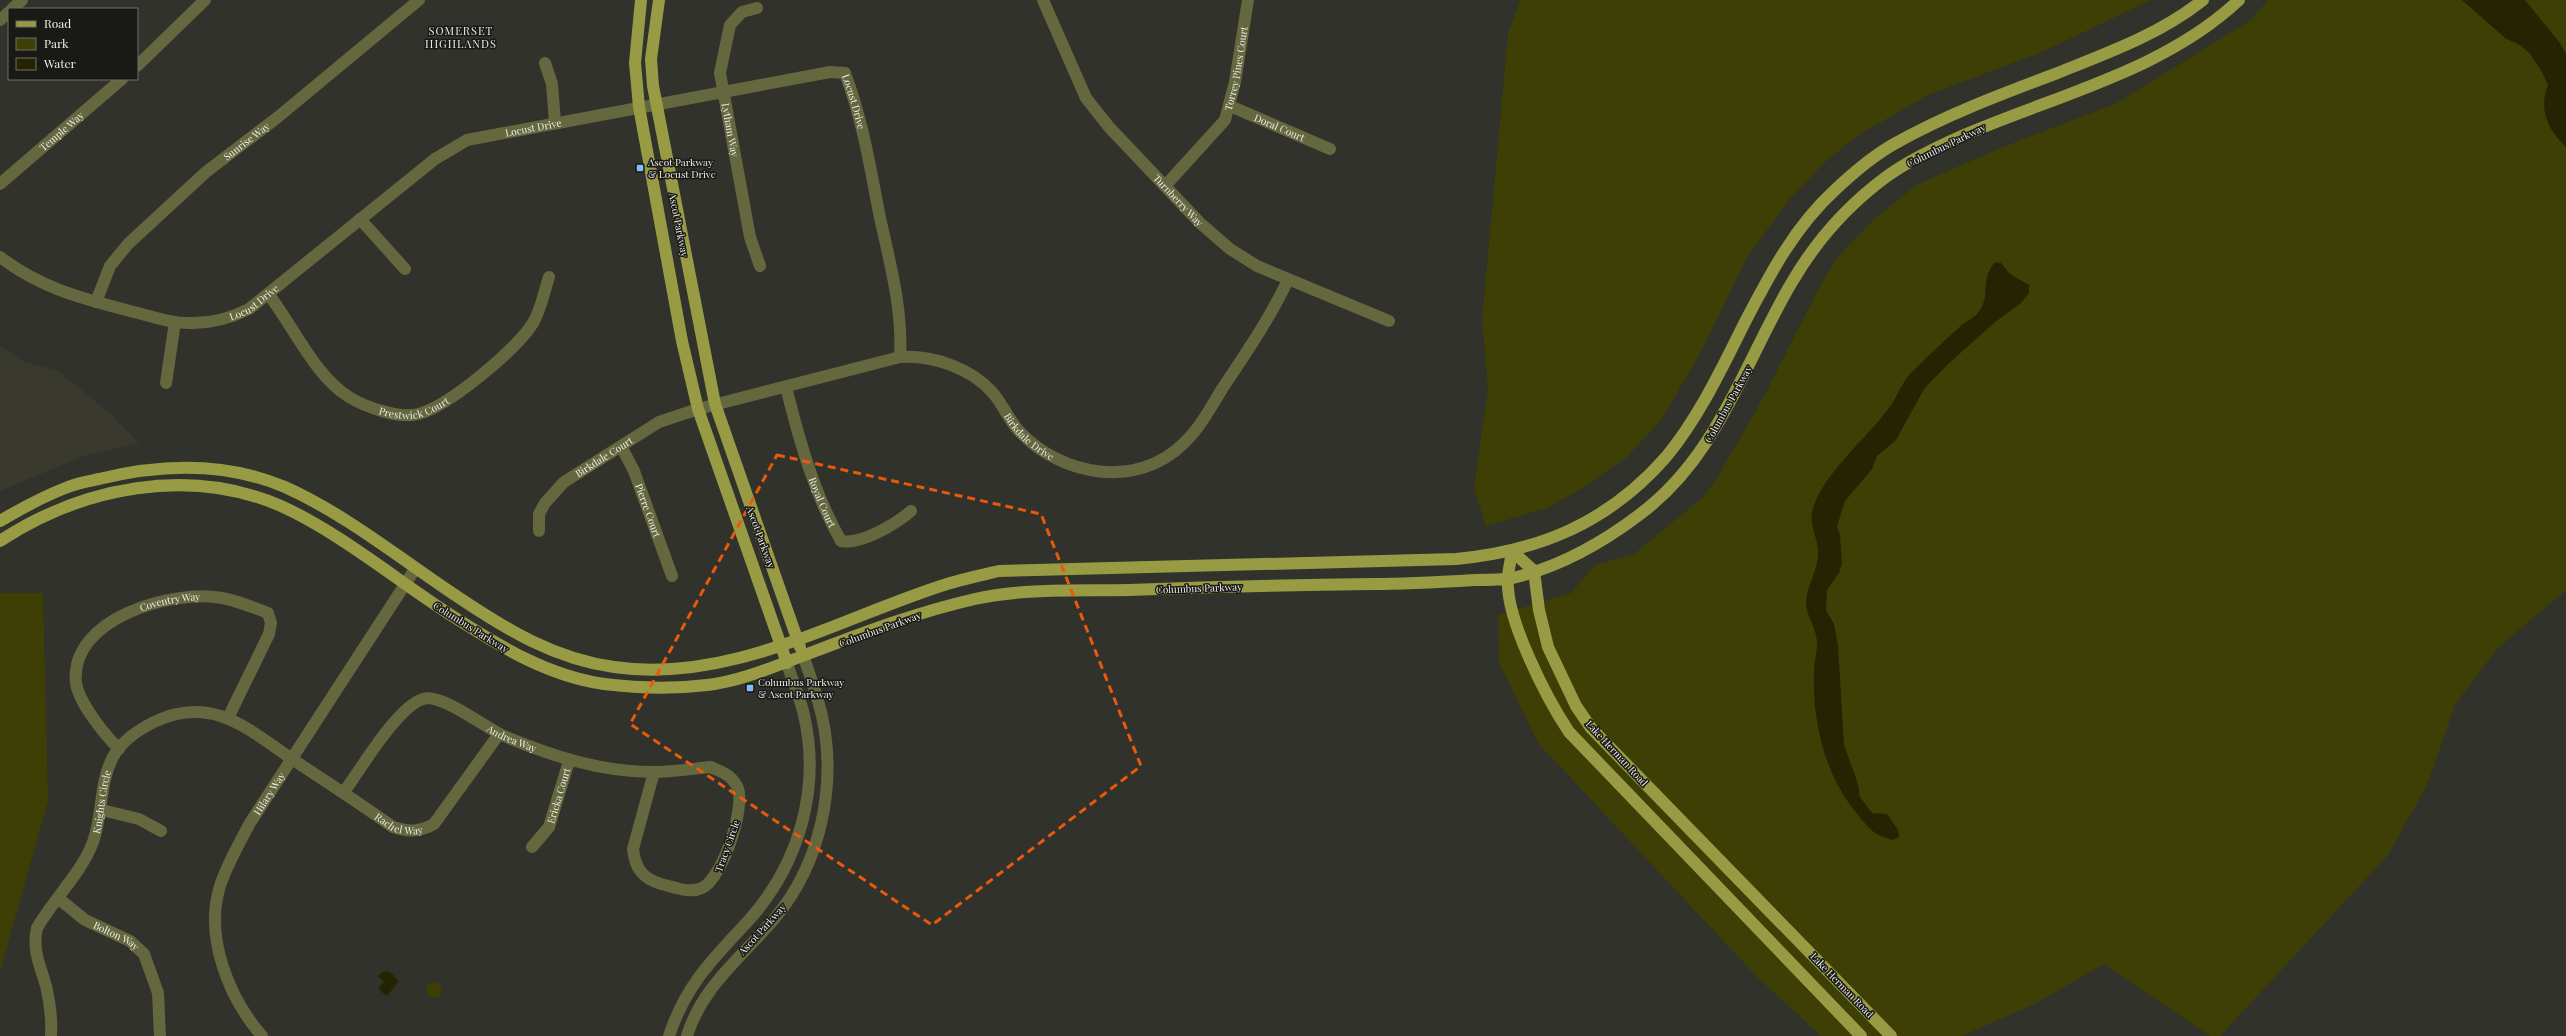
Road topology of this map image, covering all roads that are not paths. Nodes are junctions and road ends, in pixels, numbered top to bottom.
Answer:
1 (22, 0) edge
2 (205, 0) edge
3 (419, 0) edge
4 (641, 0) edge
5 (658, 0) edge
6 (1043, 0) edge
7 (1248, 0) edge
8 (2203, 0) edge
9 (2239, 0) edge
10 (13, 8) edge
11 (757, 8) dead end
12 (8, 13) edge
13 (0, 20) edge
14 (546, 63) dead end
15 (138, 65) edge
16 (121, 80) edge
17 (723, 92) junction
18 (656, 105) junction
19 (1230, 106) junction
20 (639, 107) junction
21 (556, 122) junction
22 (1330, 149) dead end
23 (0, 184) edge
24 (1165, 186) junction
25 (360, 219) junction
26 (0, 257) edge
27 (760, 266) dead end
28 (404, 269) dead end
29 (549, 277) dead end
30 (1288, 280) junction
31 (269, 295) junction
32 (96, 302) junction
33 (1389, 321) dead end
34 (175, 322) junction
35 (900, 357) junction
36 (166, 383) dead end
37 (786, 387) junction
38 (715, 404) junction
39 (698, 408) junction
40 (621, 446) junction
41 (911, 510) dead end
42 (0, 521) edge
43 (539, 531) dead end
44 (0, 541) edge
45 (1512, 551) junction
46 (415, 569) junction
47 (1534, 571) junction
48 (672, 576) dead end
49 (1508, 579) junction
50 (404, 585) junction
51 (798, 639) junction
52 (780, 644) junction
53 (803, 655) junction
54 (787, 663) junction
55 (228, 718) junction
56 (499, 734) junction
57 (119, 749) junction
58 (293, 760) junction
59 (569, 761) junction
60 (654, 772) junction
61 (727, 774) joint
62 (344, 792) junction
63 (102, 810) junction
64 (161, 831) dead end
65 (532, 847) dead end
66 (58, 898) junction
67 (51, 1036) edge
68 (160, 1036) edge
69 (262, 1036) edge
70 (668, 1036) edge
71 (687, 1036) edge
72 (1861, 1036) edge
73 (1891, 1036) edge

1 - 10 street
2 - 15 street
3 - 32 street, Sunrise Way
4 - 20 main road, Ascot Parkway
5 - 18 main road, Ascot Parkway
6 - 24 street, Turnberry Way
7 - 19 street, Torrey Pines Court
8 - 45 main road, Columbus Parkway
9 - 47 main road, Columbus Parkway
11 - 17 street, Lytham Way
12 - 13 street
14 - 21 street
16 - 23 street, Temple Way
17 - 18 street, Locust Drive
17 - 27 street, Lytham Way
17 - 35 street, Locust Drive
18 - 20 street, Locust Drive
18 - 38 main road, Ascot Parkway
19 - 22 street, Doral Court
19 - 24 street, Torrey Pines Court
20 - 21 street, Locust Drive
20 - 39 main road, Ascot Parkway
21 - 25 street, Locust Drive
24 - 30 street, Turnberry Way
25 - 28 street
25 - 31 street, Locust Drive
26 - 32 street, Locust Drive
29 - 31 street, Prestwick Court
30 - 33 street, Turnberry Way
30 - 35 street, Birkdale Drive
31 - 34 street, Locust Drive
32 - 34 street, Locust Drive
34 - 36 street
35 - 37 street, Birkdale Drive
37 - 38 street, Birkdale Drive
37 - 41 street, Royal Court
38 - 39 street, Birkdale Drive
38 - 51 main road, Ascot Parkway
39 - 40 street, Birkdale Court
39 - 52 main road, Ascot Parkway
40 - 43 street, Birkdale Court
40 - 48 street, Pierre Court
42 - 46 main road, Columbus Parkway
44 - 50 main road, Columbus Parkway
45 - 47 main road
45 - 49 main road, Lake Herman Road
45 - 51 main road, Columbus Parkway
46 - 50 street, Hilary Way
46 - 52 main road, Columbus Parkway
47 - 49 main road, Columbus Parkway
47 - 73 main road, Lake Herman Road
49 - 53 main road, Columbus Parkway
49 - 72 main road, Lake Herman Road
50 - 54 main road, Columbus Parkway
50 - 58 street, Hilary Way
51 - 52 main road, Columbus Parkway
51 - 53 main road, Ascot Parkway
52 - 54 main road, Ascot Parkway
53 - 54 main road, Columbus Parkway
53 - 71 street, Ascot Parkway
54 - 70 street, Ascot Parkway
55 - 57 street, Knights Circle
55 - 57 street, Coventry Way
55 - 58 street, Knights Circle
56 - 59 street, Andrea Way
56 - 62 street, Andrea Way
56 - 62 street, Rachel Way
57 - 63 street, Knights Circle
58 - 62 street, Rachel Way
58 - 69 street, Hilary Way
59 - 60 street, Andrea Way
59 - 65 street, Ericka Court
60 - 61 street, Andrea Way
60 - 61 street, Tracy Circle
63 - 64 street
63 - 66 street, Knights Circle
66 - 67 street, Knights Circle
66 - 68 street, Bolton Way

